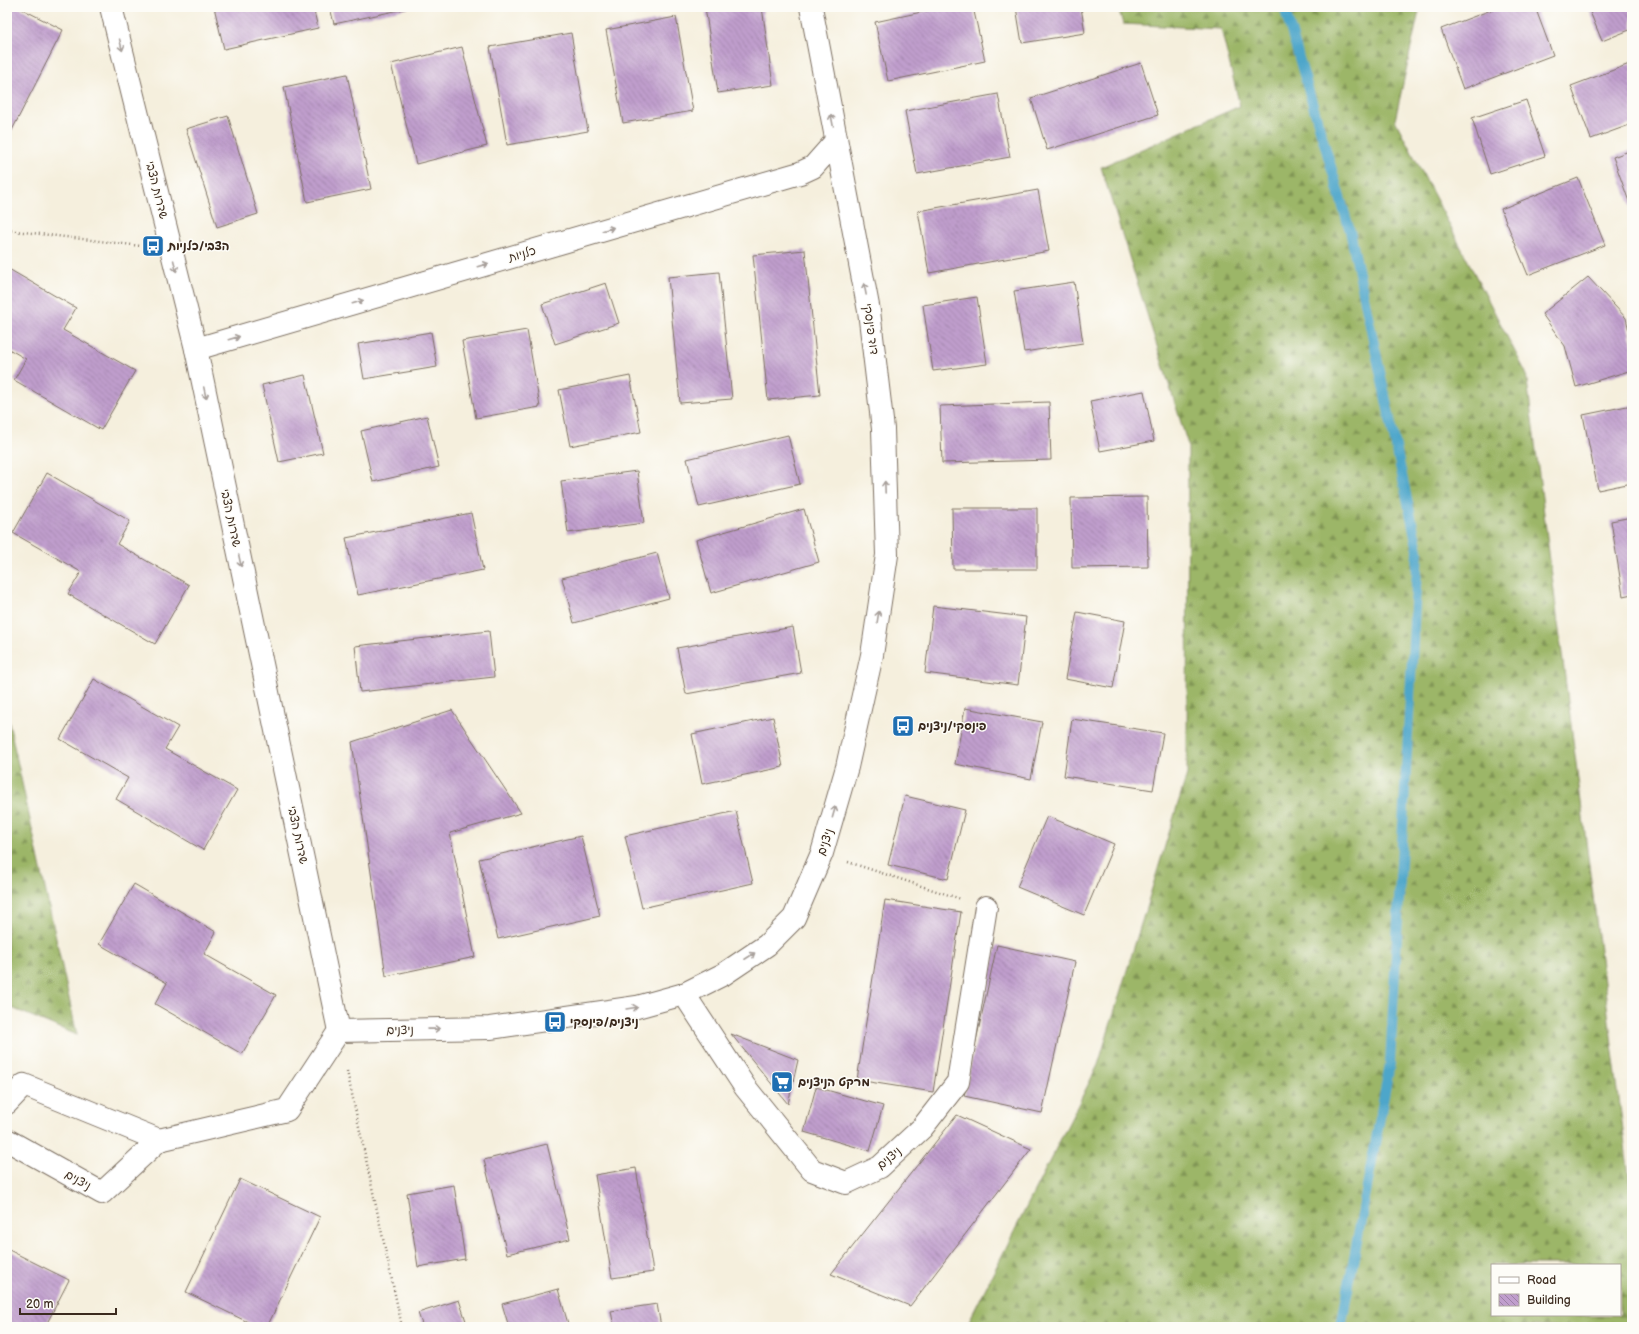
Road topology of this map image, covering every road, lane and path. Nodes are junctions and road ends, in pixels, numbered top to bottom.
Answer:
1 (111, 7) edge
2 (811, 7) edge
3 (836, 141) junction
4 (7, 230) edge
5 (171, 249) junction
6 (196, 349) junction
7 (872, 655) joint
8 (822, 853) junction
9 (986, 907) joint
10 (684, 994) junction
11 (339, 1031) junction
12 (7, 1103) edge
13 (7, 1140) edge
14 (159, 1140) junction
15 (402, 1327) edge

1 -> 5 street, שדרות הצבי
3 -> 2 street, דוד פינסקי
6 -> 3 street, כלניות
7 -> 3 street, דוד פינסקי
4 - 5 path
5 -> 6 street, שדרות הצבי
6 -> 11 street, שדרות הצבי
8 -> 7 street, ניצנים
8 - 9 path
10 -> 8 street, ניצנים
9 - 10 street, ניצנים
11 -> 10 street, ניצנים
11 - 14 street, ניצנים
11 - 15 path
12 - 14 street
13 - 14 street, ניצנים

